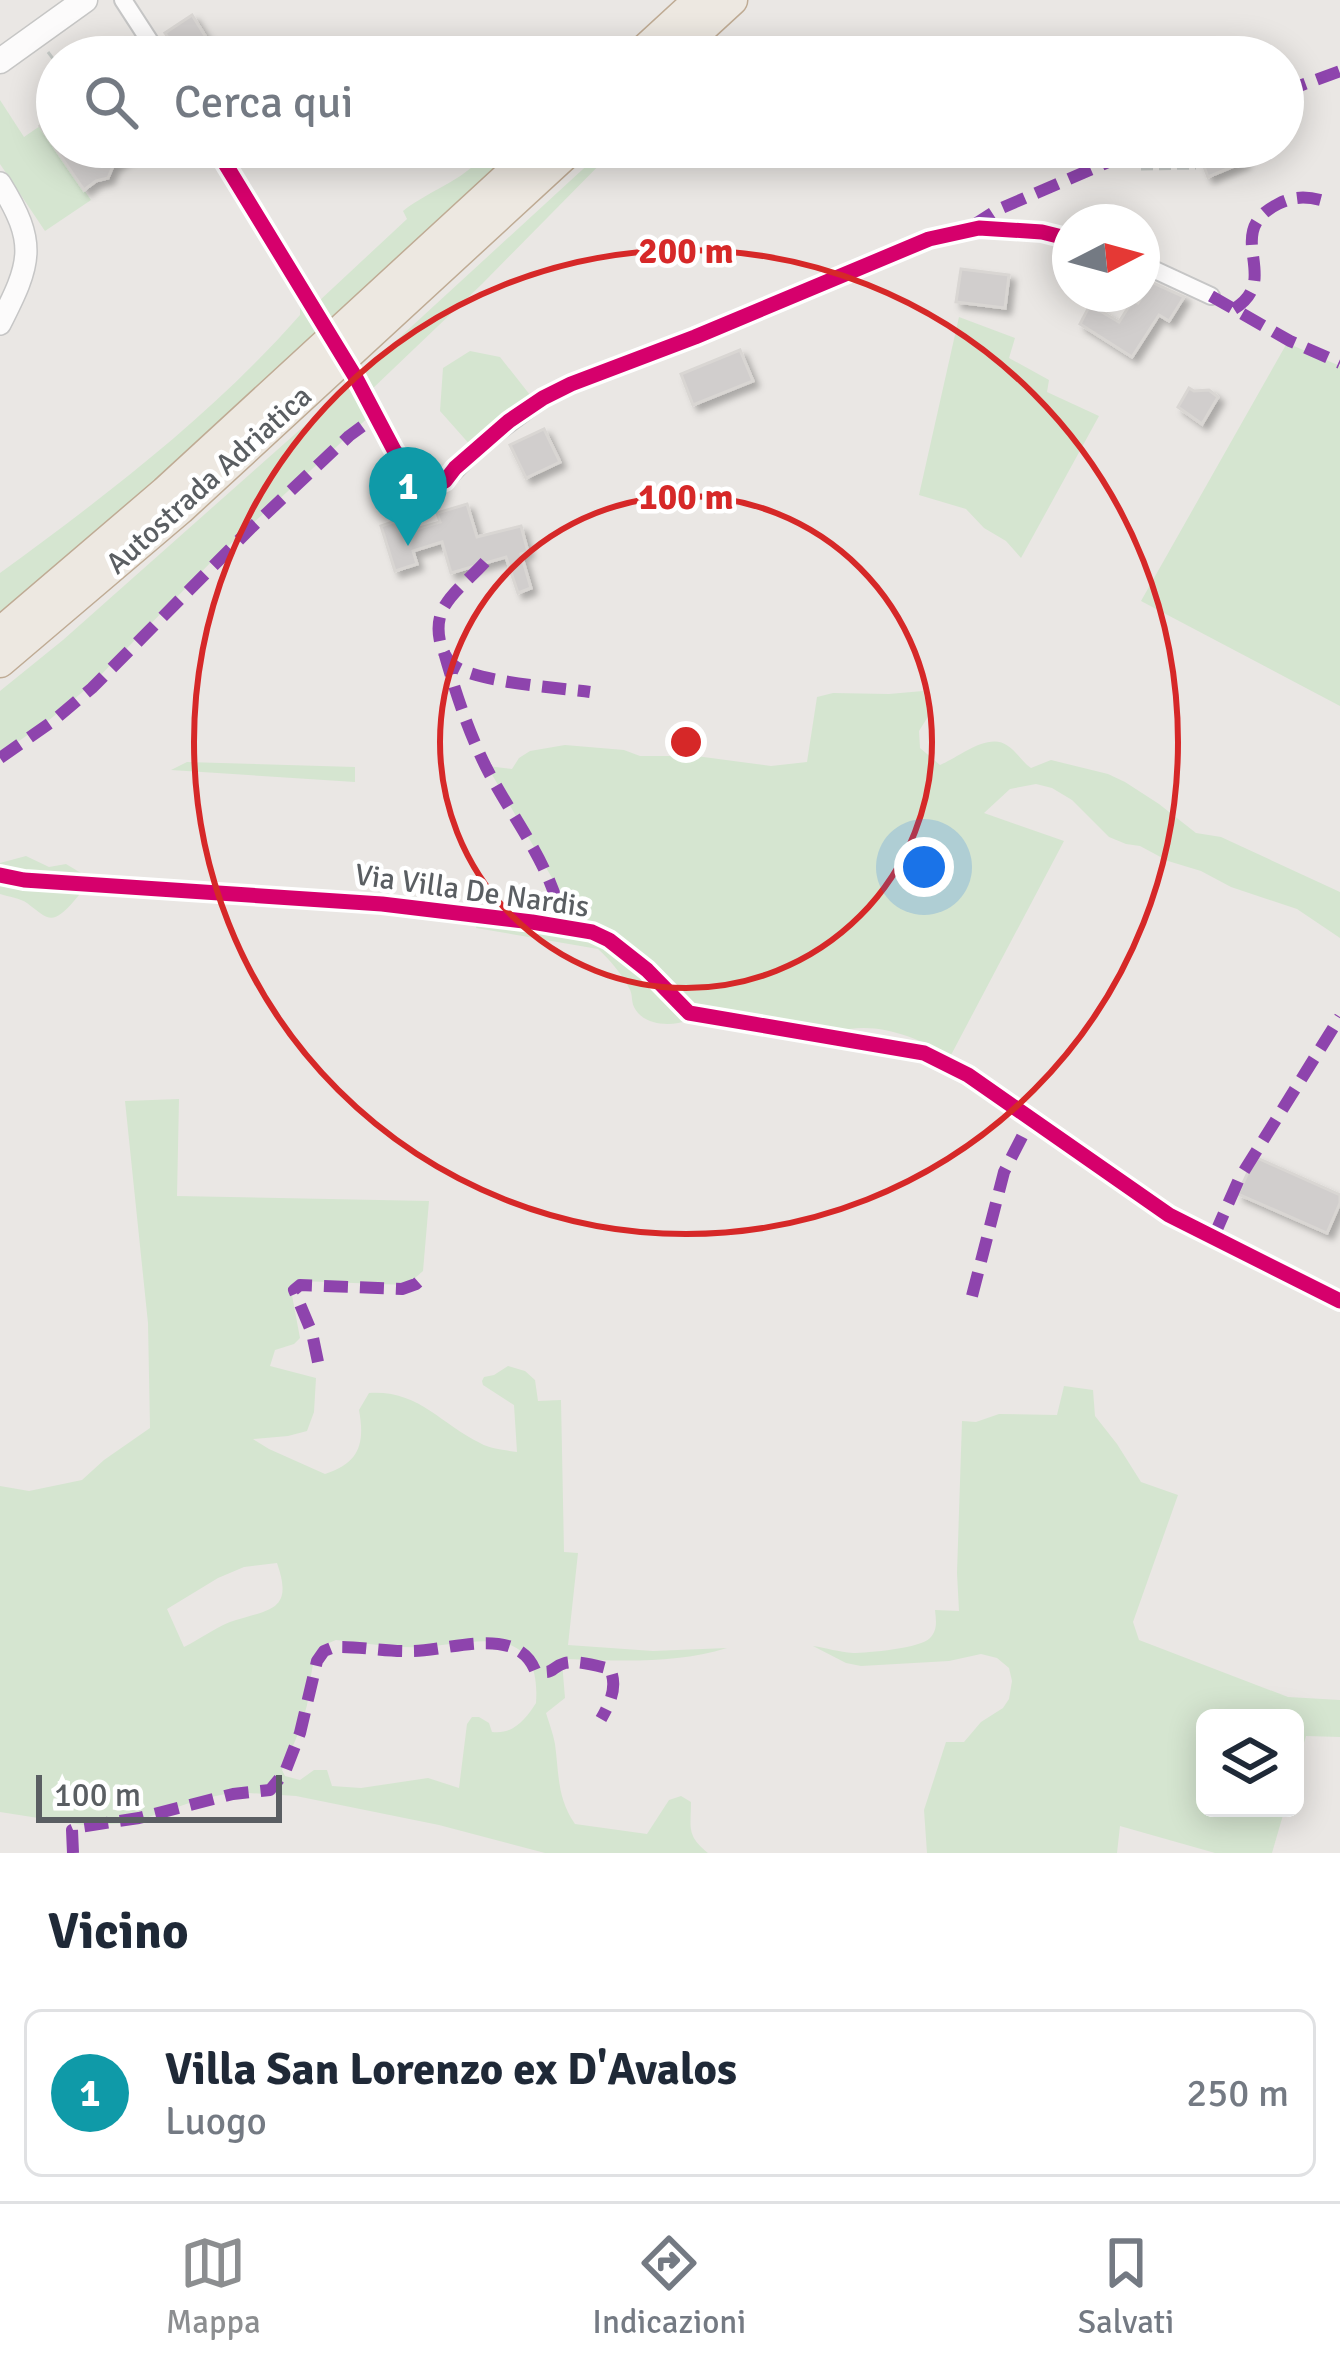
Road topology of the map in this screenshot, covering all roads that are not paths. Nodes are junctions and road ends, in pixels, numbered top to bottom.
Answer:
1 (85, 0) edge
2 (123, 0) edge
3 (699, 0) edge
4 (732, 0) edge
5 (146, 36) edge
6 (660, 36) edge
7 (693, 36) edge
8 (0, 61) edge
9 (228, 168) edge
10 (516, 168) edge
11 (550, 168) edge
12 (0, 183) edge
13 (1052, 234) edge
14 (1160, 272) edge
15 (1211, 296) dead end
16 (0, 324) edge
17 (326, 328) dead end
18 (356, 378) dead end
19 (0, 633) edge
20 (0, 662) edge
21 (0, 875) edge
22 (1340, 1301) edge

1 - 8 main road
2 - 5 street
3 - 6 highway
4 - 7 highway
9 - 17 street
10 - 19 highway, Autostrada Adriatica
11 - 20 highway, Autostrada Adriatica
12 - 16 street
13 - 18 street
14 - 15 street
21 - 22 street, Via Villa De Nardis

